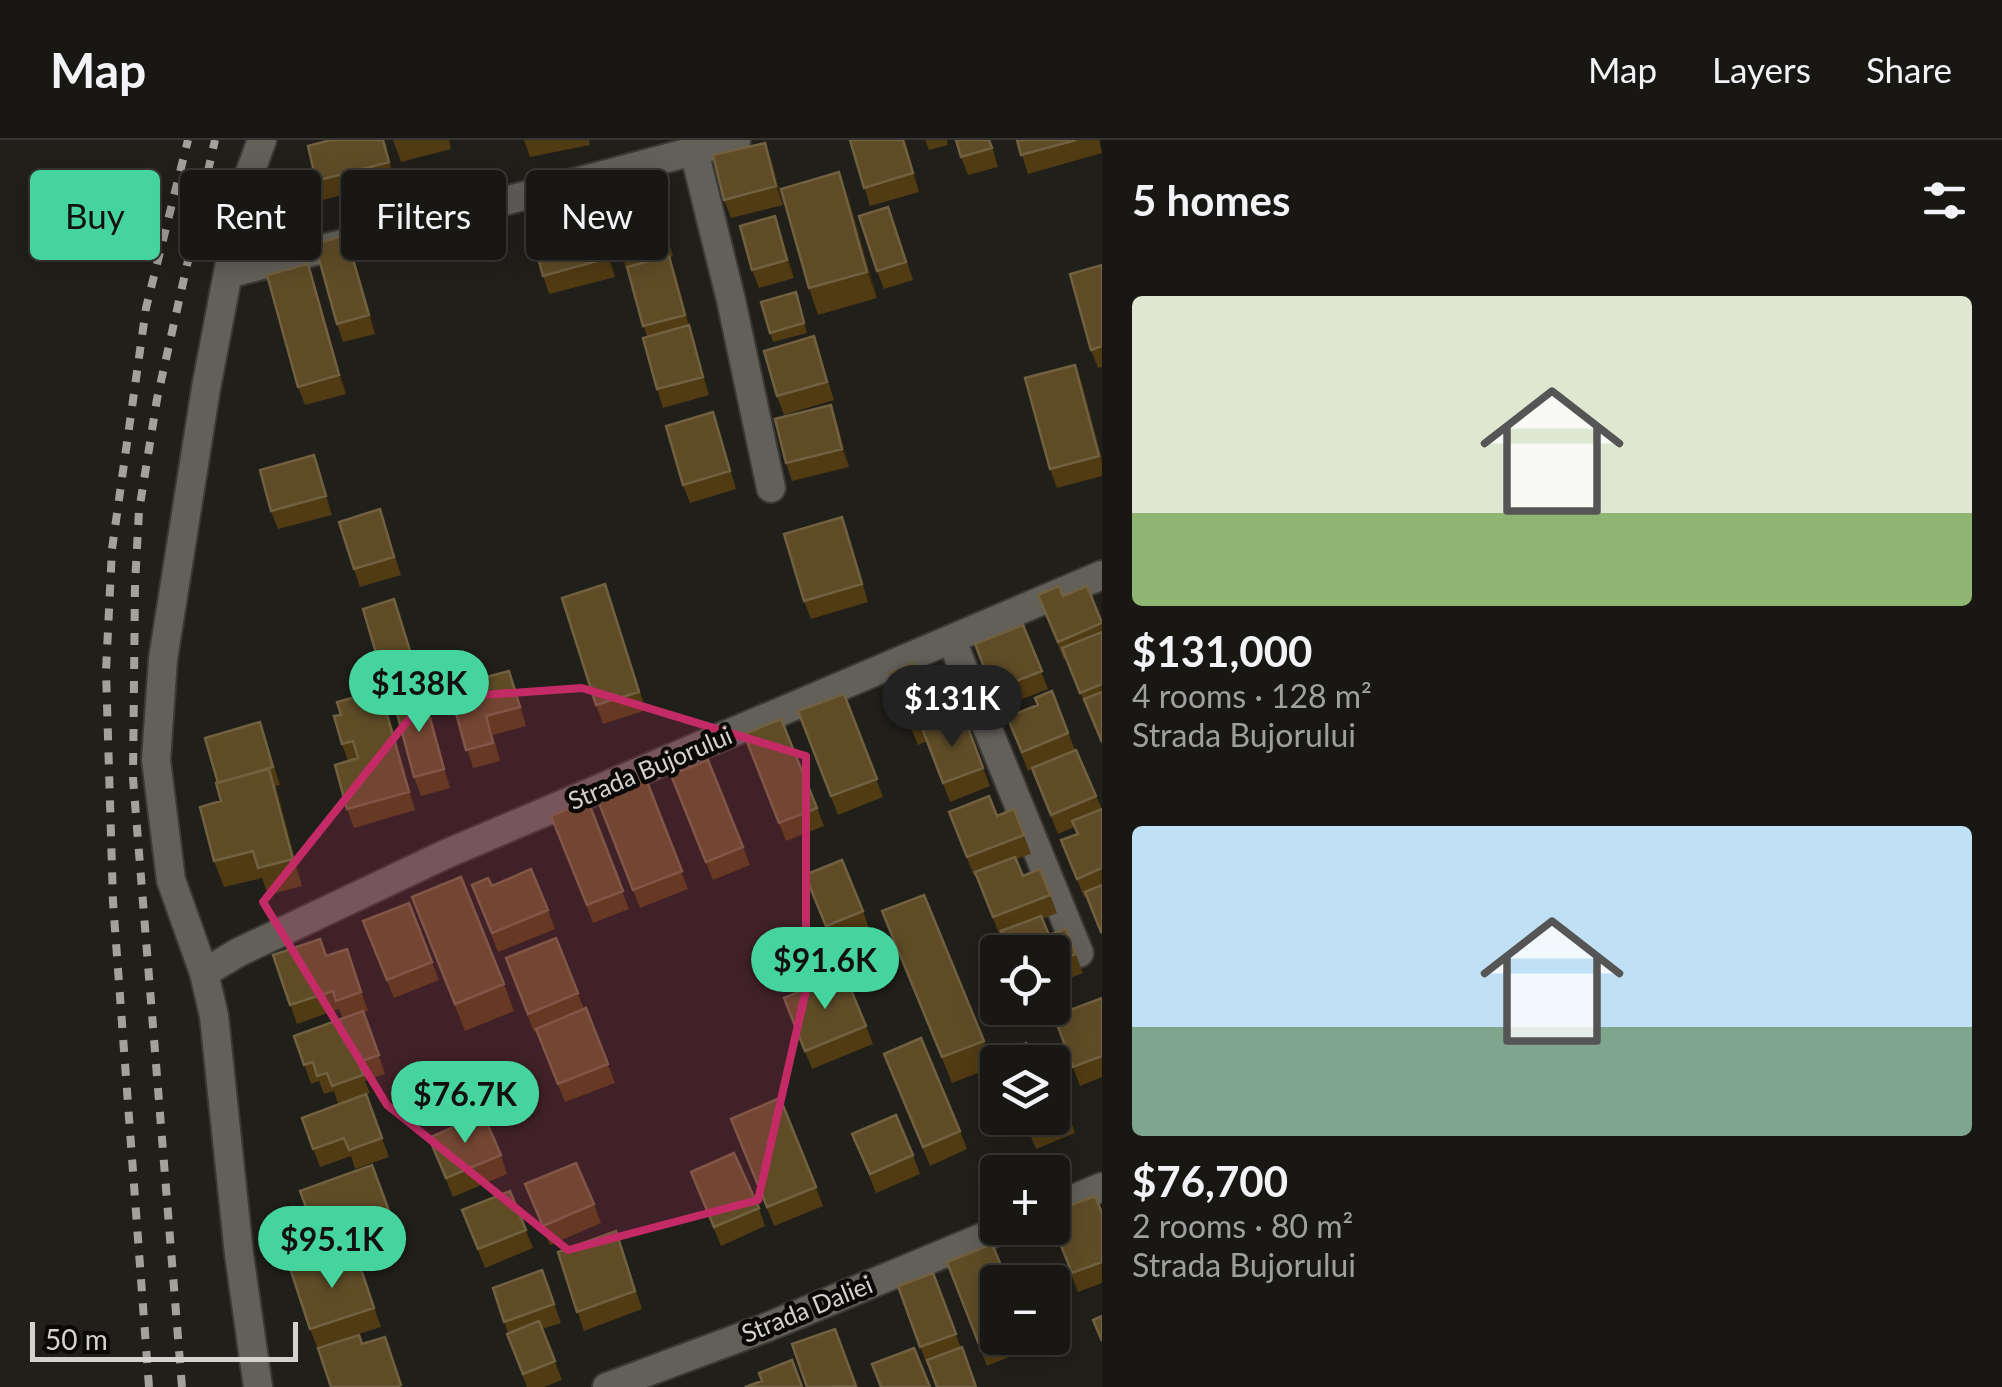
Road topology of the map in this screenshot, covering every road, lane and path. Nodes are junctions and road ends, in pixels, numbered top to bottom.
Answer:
1 (262, 140) edge
2 (736, 140) edge
3 (694, 150) junction
4 (228, 274) junction
5 (771, 488) dead end
6 (1102, 576) edge
7 (952, 641) junction
8 (1078, 953) edge
9 (204, 973) junction
10 (1102, 1187) edge
11 (1070, 1200) edge
12 (980, 1238) edge
13 (258, 1387) edge
14 (607, 1387) edge

1 - 4 street
2 - 3 street
3 - 4 street
3 - 5 street
4 - 9 street
6 - 7 street, Strada Bujorului
7 - 8 street
7 - 9 street, Strada Bujorului
9 - 13 street
10 - 11 street
12 - 14 street, Strada Daliei

